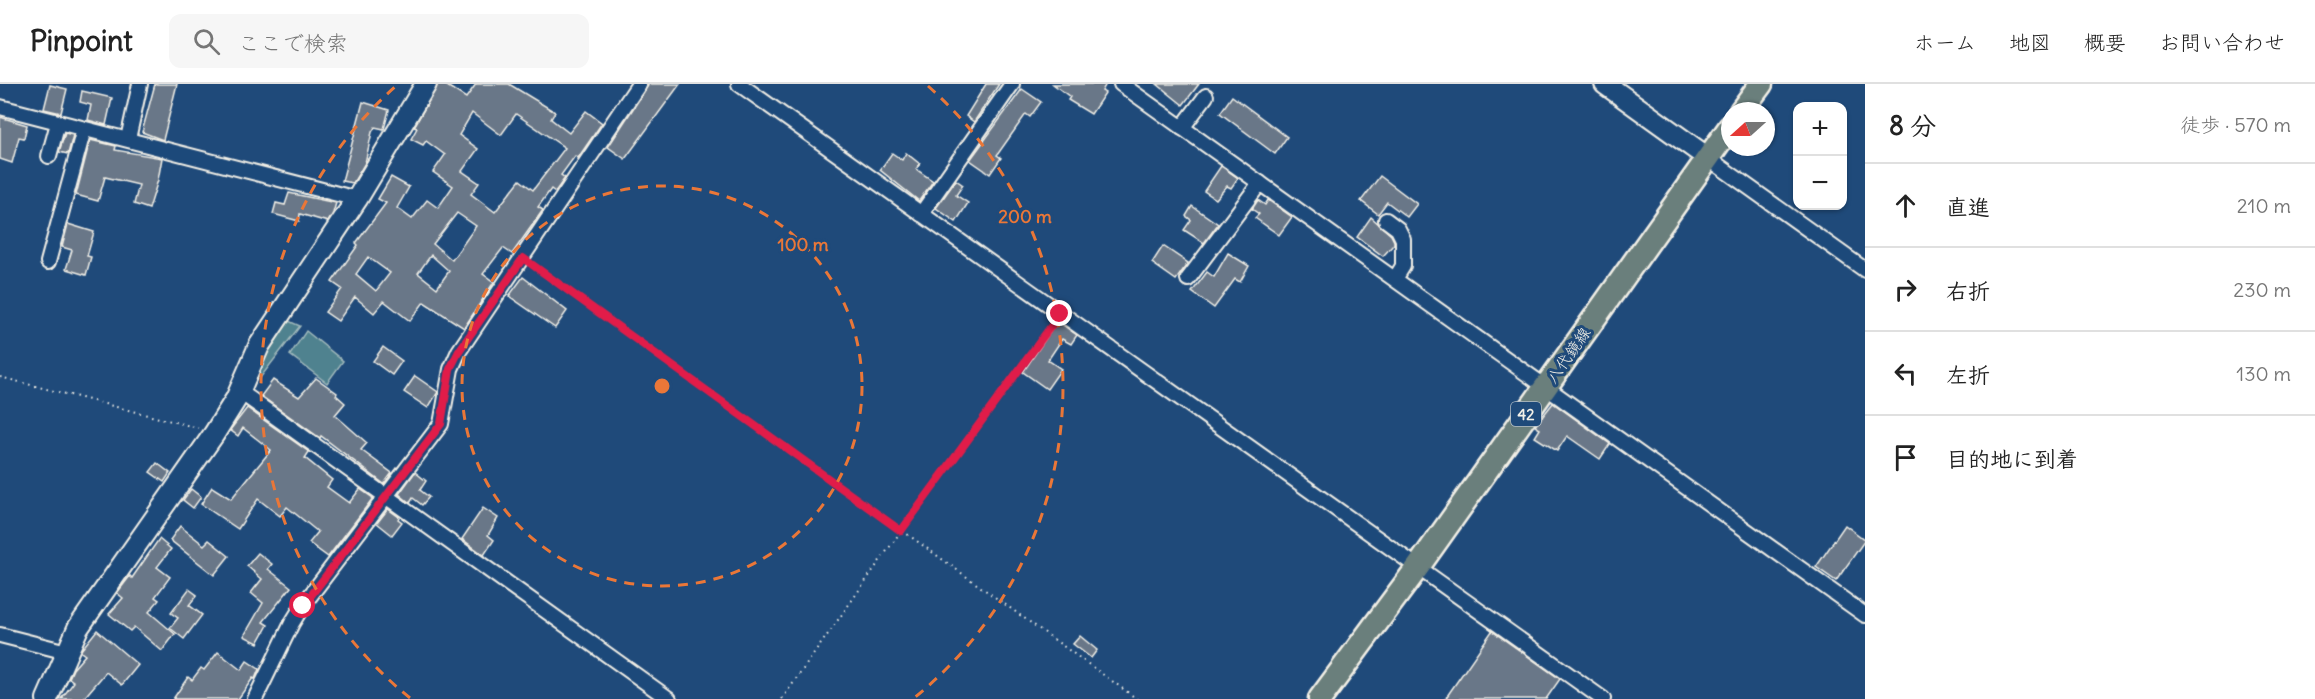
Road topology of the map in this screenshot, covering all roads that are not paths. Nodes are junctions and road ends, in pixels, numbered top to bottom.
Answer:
1 (140, 84) edge
2 (426, 84) edge
3 (639, 84) edge
4 (739, 84) edge
5 (1012, 84) edge
6 (1122, 84) edge
7 (1605, 84) edge
8 (1761, 84) edge
9 (1206, 96) dead end
10 (1748, 102) edge
11 (0, 107) edge
12 (58, 123) junction
13 (1182, 128) junction
14 (84, 129) junction
15 (128, 139) junction
16 (1721, 140) edge
17 (49, 156) dead end
18 (1708, 158) junction
19 (1260, 183) junction
20 (357, 199) junction
21 (921, 214) junction
22 (1386, 220) dead end
23 (48, 262) dead end
24 (1865, 270) edge
25 (1188, 279) dead end
26 (1395, 279) junction
27 (1545, 388) junction
28 (239, 391) junction
29 (386, 497) junction
30 (1418, 567) junction
31 (1865, 615) edge
32 (0, 635) edge
33 (67, 652) junction
34 (47, 699) edge
35 (255, 699) edge
36 (669, 699) edge
37 (1320, 699) edge
38 (1603, 699) edge

1 - 15 street
2 - 20 street
3 - 29 street
4 - 21 street
5 - 21 street
6 - 13 street
7 - 18 street
8 - 10 main road
9 - 13 street
11 - 12 street
12 - 14 street
12 - 17 street
13 - 19 street
14 - 15 street
14 - 23 street
15 - 20 street
16 - 18 main road, 八代鏡線 / 42
18 - 24 street
18 - 27 main road, 八代鏡線 / 42
19 - 25 street
19 - 26 street
20 - 28 street
21 - 30 street
22 - 26 street
26 - 27 street
27 - 30 main road, 八代鏡線 / 42
27 - 31 street
28 - 29 street
28 - 33 street
29 - 35 street
29 - 36 street
30 - 37 main road, 八代鏡線 / 42
30 - 38 street
32 - 33 street
33 - 34 street

